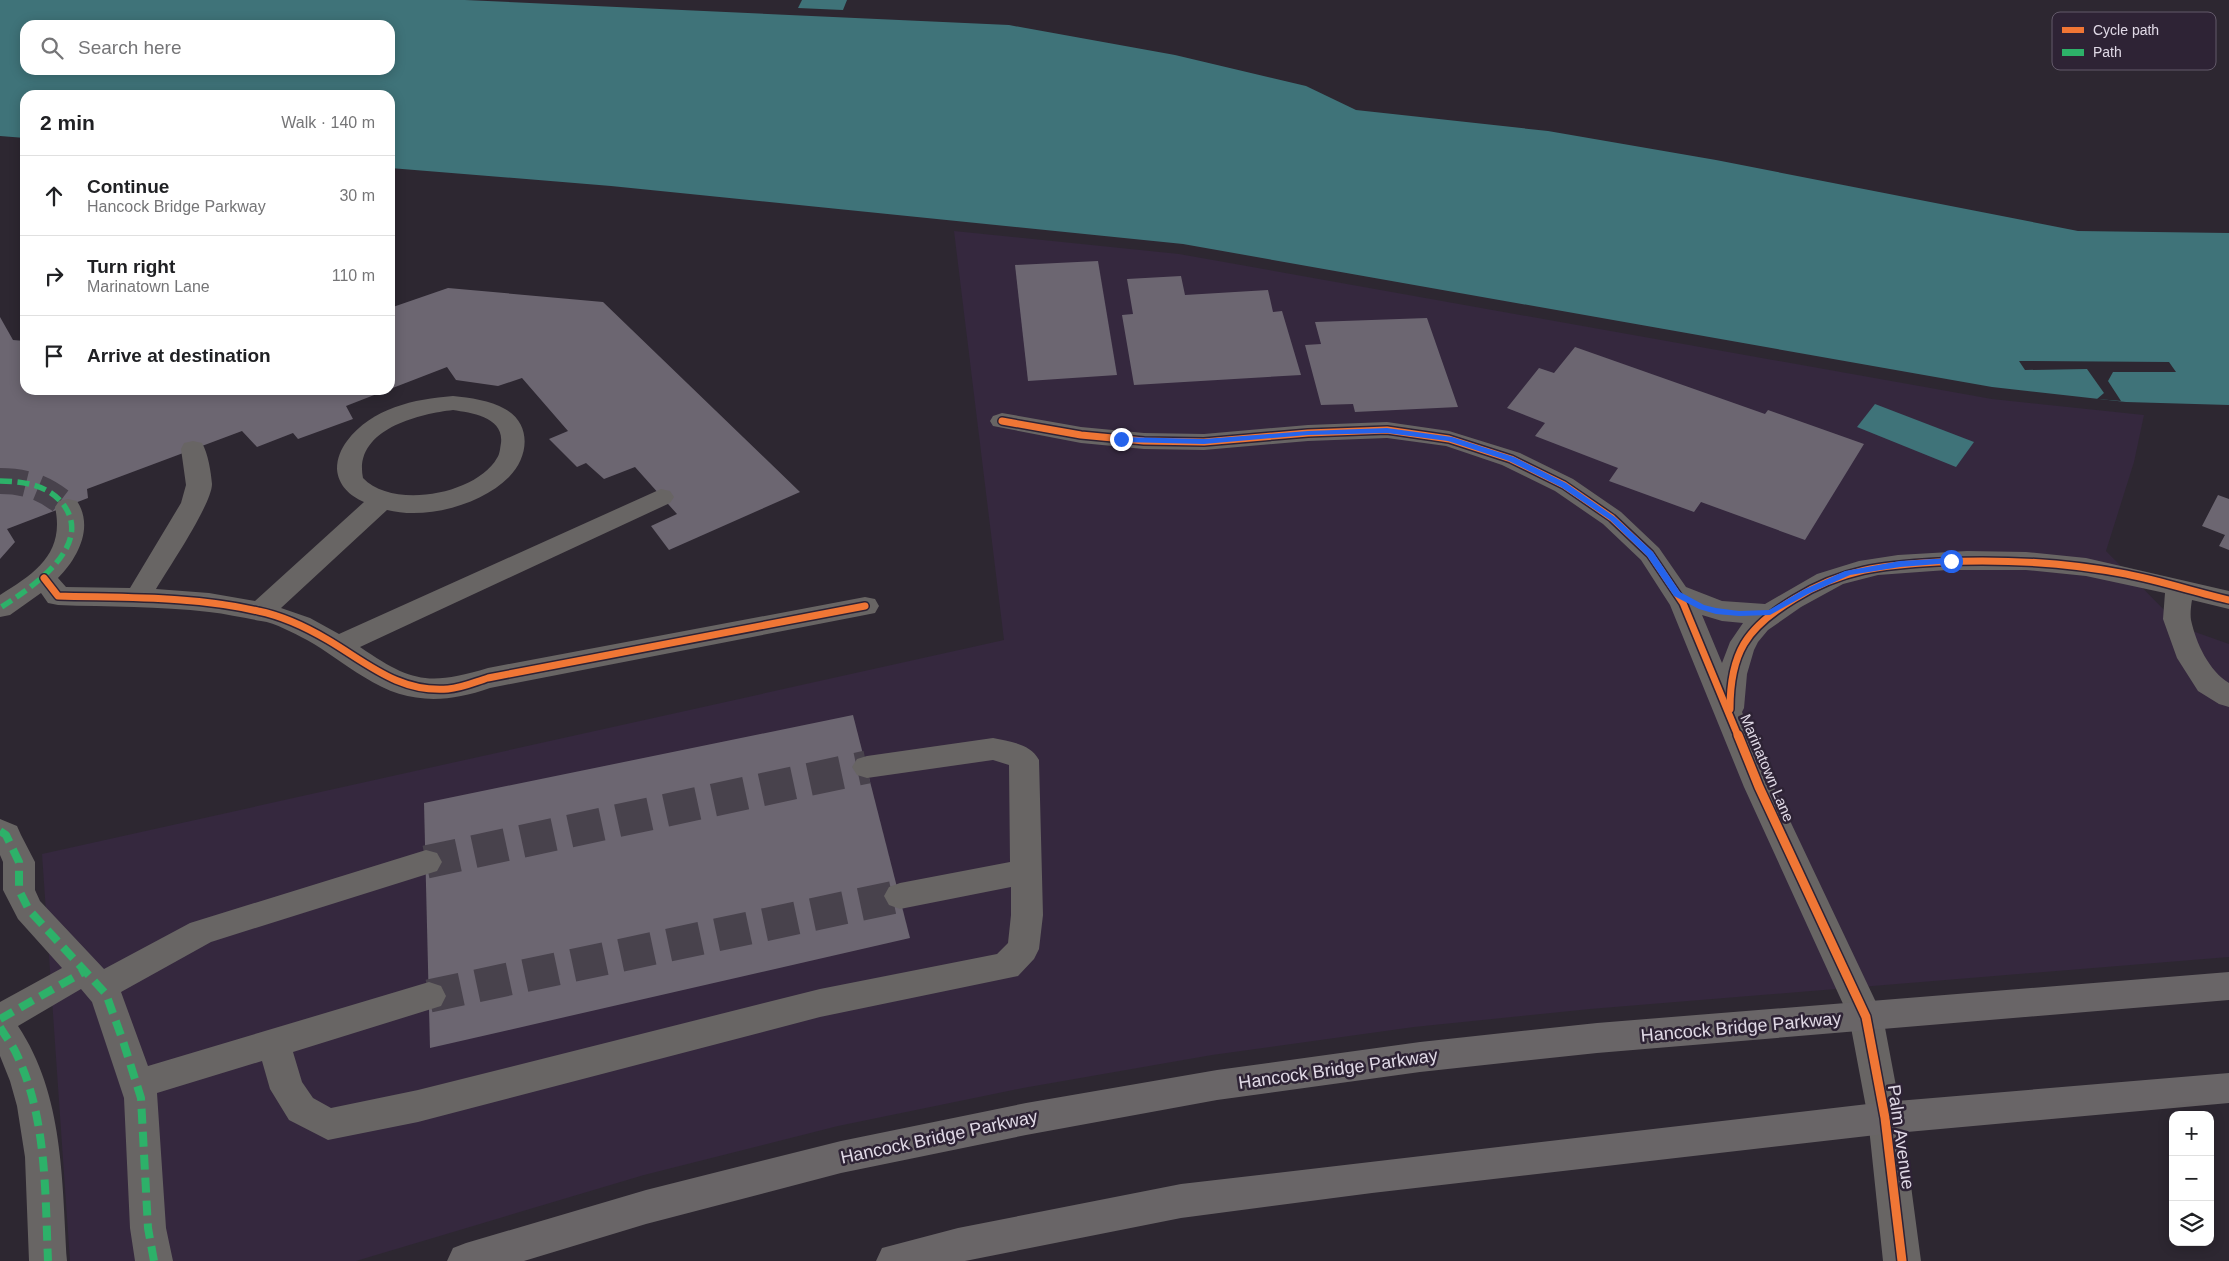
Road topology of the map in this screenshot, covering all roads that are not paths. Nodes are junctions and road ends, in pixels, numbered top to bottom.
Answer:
1 (1002, 421) dead end
2 (193, 449) dead end
3 (661, 497) dead end
4 (381, 501) junction
5 (68, 507) dead end
6 (44, 578) junction
7 (2179, 587) junction
8 (1677, 594) junction
9 (137, 599) junction
10 (2229, 600) edge
11 (865, 606) dead end
12 (0, 608) edge
13 (259, 612) junction
14 (1770, 613) junction
15 (337, 646) junction
16 (2229, 696) edge
17 (1729, 714) junction
18 (867, 766) tunnel mouth
19 (0, 831) edge
20 (426, 862) tunnel mouth
21 (1026, 871) junction
22 (900, 896) tunnel mouth
23 (93, 979) junction
24 (2229, 986) edge
25 (429, 996) tunnel mouth
26 (1866, 1017) junction
27 (0, 1018) edge
28 (0, 1028) edge
29 (273, 1042) junction
30 (137, 1084) junction
31 (2229, 1088) edge
32 (1886, 1118) junction
33 (48, 1261) edge
34 (154, 1261) edge
35 (466, 1261) edge
36 (895, 1261) edge
37 (1902, 1261) edge

1 - 8 street, Marinatown Lane
2 - 9 street
3 - 15 street
4 - 4 street
4 - 13 street
5 - 6 street
6 - 9 street
6 - 12 street
7 - 10 street
7 - 14 street
7 - 16 street
8 - 14 street, Marinatown Lane
8 - 17 street, Marinatown Lane
9 - 13 street
11 - 15 street
13 - 15 street
14 - 17 street
17 - 26 street, Marinatown Lane
18 - 21 street
19 - 23 street
20 - 23 street
21 - 22 street
21 - 29 street
23 - 27 street
23 - 30 street
24 - 26 main road, Hancock Bridge Parkway
25 - 29 street
26 - 32 street, Palm Avenue
26 - 35 main road, Hancock Bridge Parkway
28 - 33 street
29 - 30 street
30 - 34 street
31 - 32 main road
32 - 36 main road
32 - 37 street, Palm Avenue

